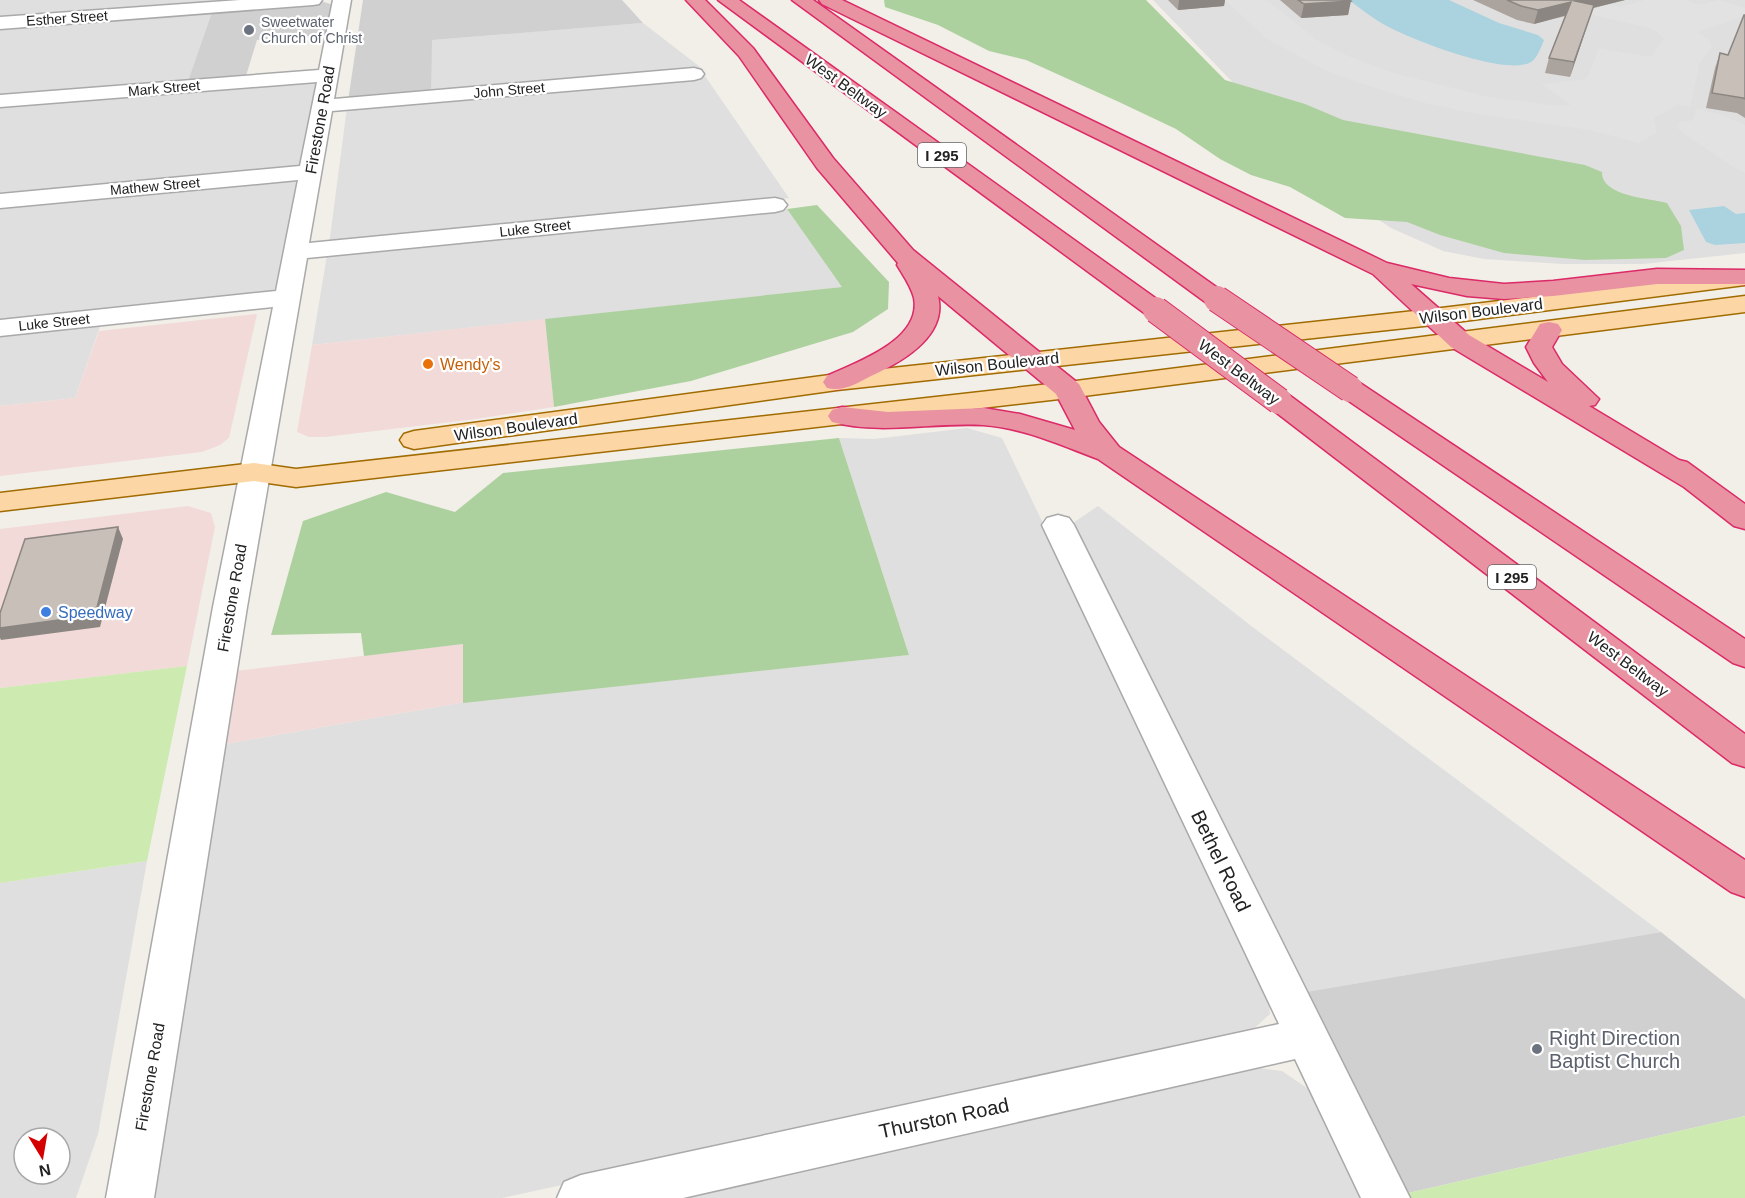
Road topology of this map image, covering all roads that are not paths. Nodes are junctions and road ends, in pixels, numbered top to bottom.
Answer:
1 (313, 0) edge
2 (342, 0) edge
3 (695, 0) edge
4 (727, 0) edge
5 (801, 0) edge
6 (828, 0) edge
7 (0, 22) edge
8 (694, 74) dead end
9 (328, 75) junction
10 (0, 101) edge
11 (323, 106) junction
12 (311, 172) junction
13 (0, 201) edge
14 (775, 205) dead end
15 (296, 252) junction
16 (904, 255) junction
17 (1378, 268) junction
18 (1745, 277) edge
19 (286, 298) junction
20 (1745, 304) edge
21 (1433, 317) junction
22 (0, 328) edge
23 (1549, 330) junction
24 (1460, 341) junction
25 (1033, 360) junction
26 (837, 382) junction
27 (1069, 390) junction
28 (842, 416) junction
29 (1109, 453) junction
30 (254, 472) junction
31 (1694, 481) junction
32 (0, 502) edge
33 (1745, 519) edge
34 (1058, 525) dead end
35 (1745, 655) edge
36 (1745, 753) edge
37 (1745, 881) edge
38 (1307, 1037) junction
39 (130, 1198) edge
40 (582, 1198) edge
41 (1386, 1198) edge

1 - 7 street, Esther Street
2 - 9 street, Firestone Road
3 - 16 highway
4 - 36 highway, West Beltway / I 295, bridge
5 - 35 highway, I 295, bridge
6 - 17 highway
8 - 11 street, John Street
9 - 10 street, Mark Street
9 - 11 street, Firestone Road
11 - 12 street, Firestone Road
12 - 13 street, Mathew Street
12 - 15 street, Firestone Road
14 - 15 street, Luke Street
15 - 19 street, Firestone Road
16 - 25 highway
16 - 26 highway
17 - 18 highway
17 - 21 highway
18 - 21 main road, Wilson Boulevard
19 - 22 street, Luke Street
19 - 30 street, Firestone Road
20 - 23 main road, Wilson Boulevard
21 - 24 highway
21 - 25 main road, Wilson Boulevard
23 - 24 main road, Wilson Boulevard
23 - 31 highway
24 - 27 main road, Wilson Boulevard
24 - 31 highway
25 - 26 main road, Wilson Boulevard
25 - 27 highway
26 - 30 main road, Wilson Boulevard
27 - 28 main road, Wilson Boulevard
27 - 29 highway
28 - 29 highway
28 - 30 main road, Wilson Boulevard
29 - 37 highway
30 - 32 main road, Wilson Boulevard
30 - 39 street, Firestone Road
31 - 33 highway
34 - 38 street, Bethel Road
38 - 40 street, Thurston Road
38 - 41 street, Bethel Road

